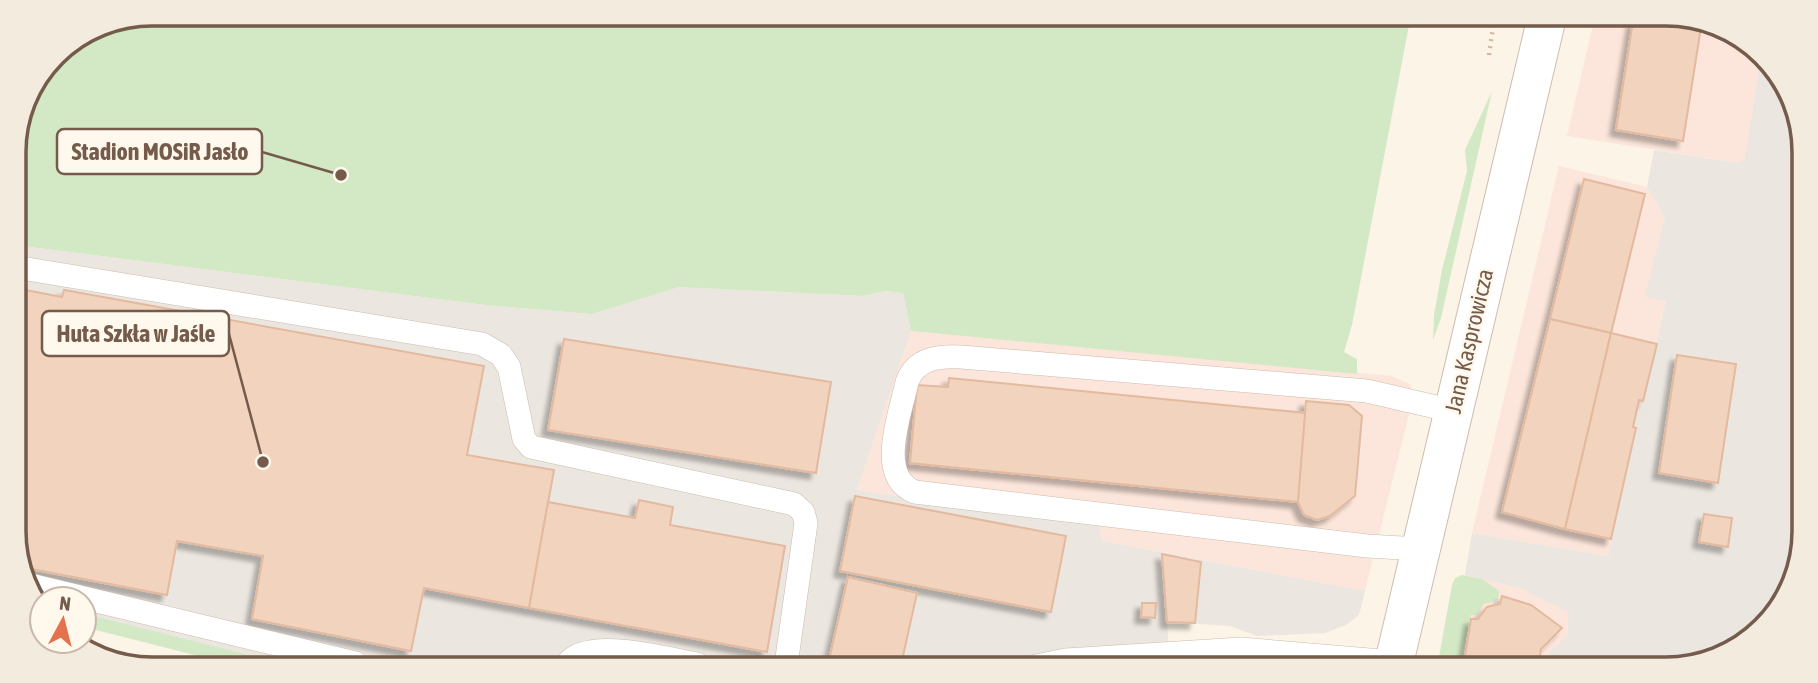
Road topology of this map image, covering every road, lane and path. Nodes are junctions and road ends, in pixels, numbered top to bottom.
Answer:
1 (1493, 26) edge
2 (1545, 26) edge
3 (1489, 55) dead end
4 (27, 269) edge
5 (1453, 411) junction
6 (1420, 549) junction
7 (98, 601) edge
8 (1124, 656) edge
9 (1305, 656) edge
10 (1394, 656) edge
11 (330, 657) edge
12 (577, 657) edge
13 (651, 657) edge
14 (787, 657) edge

1 - 3 path
2 - 5 street, Jana Kasprowicza
4 - 14 lane
5 - 6 street, Jana Kasprowicza
5 - 6 lane
6 - 10 street, Jana Kasprowicza
7 - 11 lane
8 - 9 lane
12 - 13 lane

